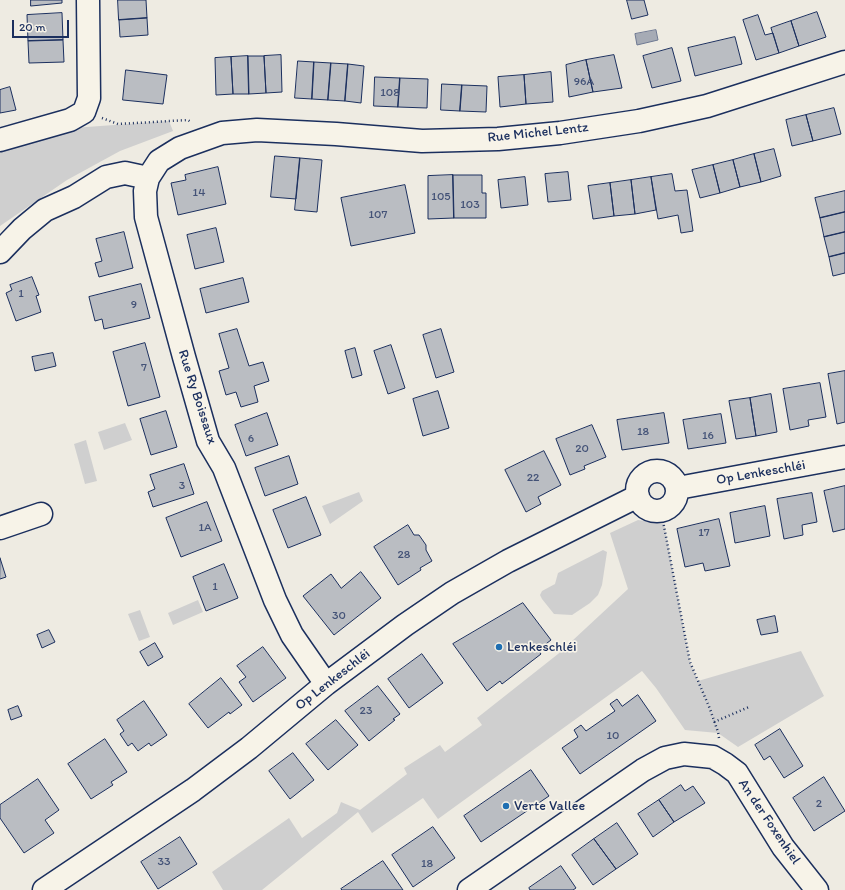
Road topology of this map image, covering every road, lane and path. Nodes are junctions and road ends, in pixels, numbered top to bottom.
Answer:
1 (88, 0) edge
2 (845, 62) edge
3 (84, 112) junction
4 (222, 133) joint
5 (0, 140) edge
6 (199, 141) junction
7 (148, 178) junction
8 (0, 252) edge
9 (845, 457) edge
10 (678, 488) junction
11 (638, 496) junction
12 (41, 514) dead end
13 (663, 520) dead end
14 (0, 528) edge
15 (326, 684) junction
16 (749, 707) dead end
17 (714, 722) junction
18 (719, 739) dead end
19 (44, 890) edge
20 (469, 890) edge
21 (817, 890) edge

1 - 3 street
2 - 4 street, Rue Michel Lentz
3 - 5 street
3 - 6 path
4 - 6 street, Rue Ry Boissaux
6 - 7 street, Rue Ry Boissaux
7 - 8 street
7 - 15 street, Rue Ry Boissaux
9 - 10 street, Op Lenkeschléi
10 - 11 street
10 - 11 street
11 - 15 street, Op Lenkeschléi
12 - 14 street
13 - 17 path
15 - 19 street, Op Lenkeschléi
16 - 17 path
17 - 18 path
20 - 21 street, An der Foxenhiel

